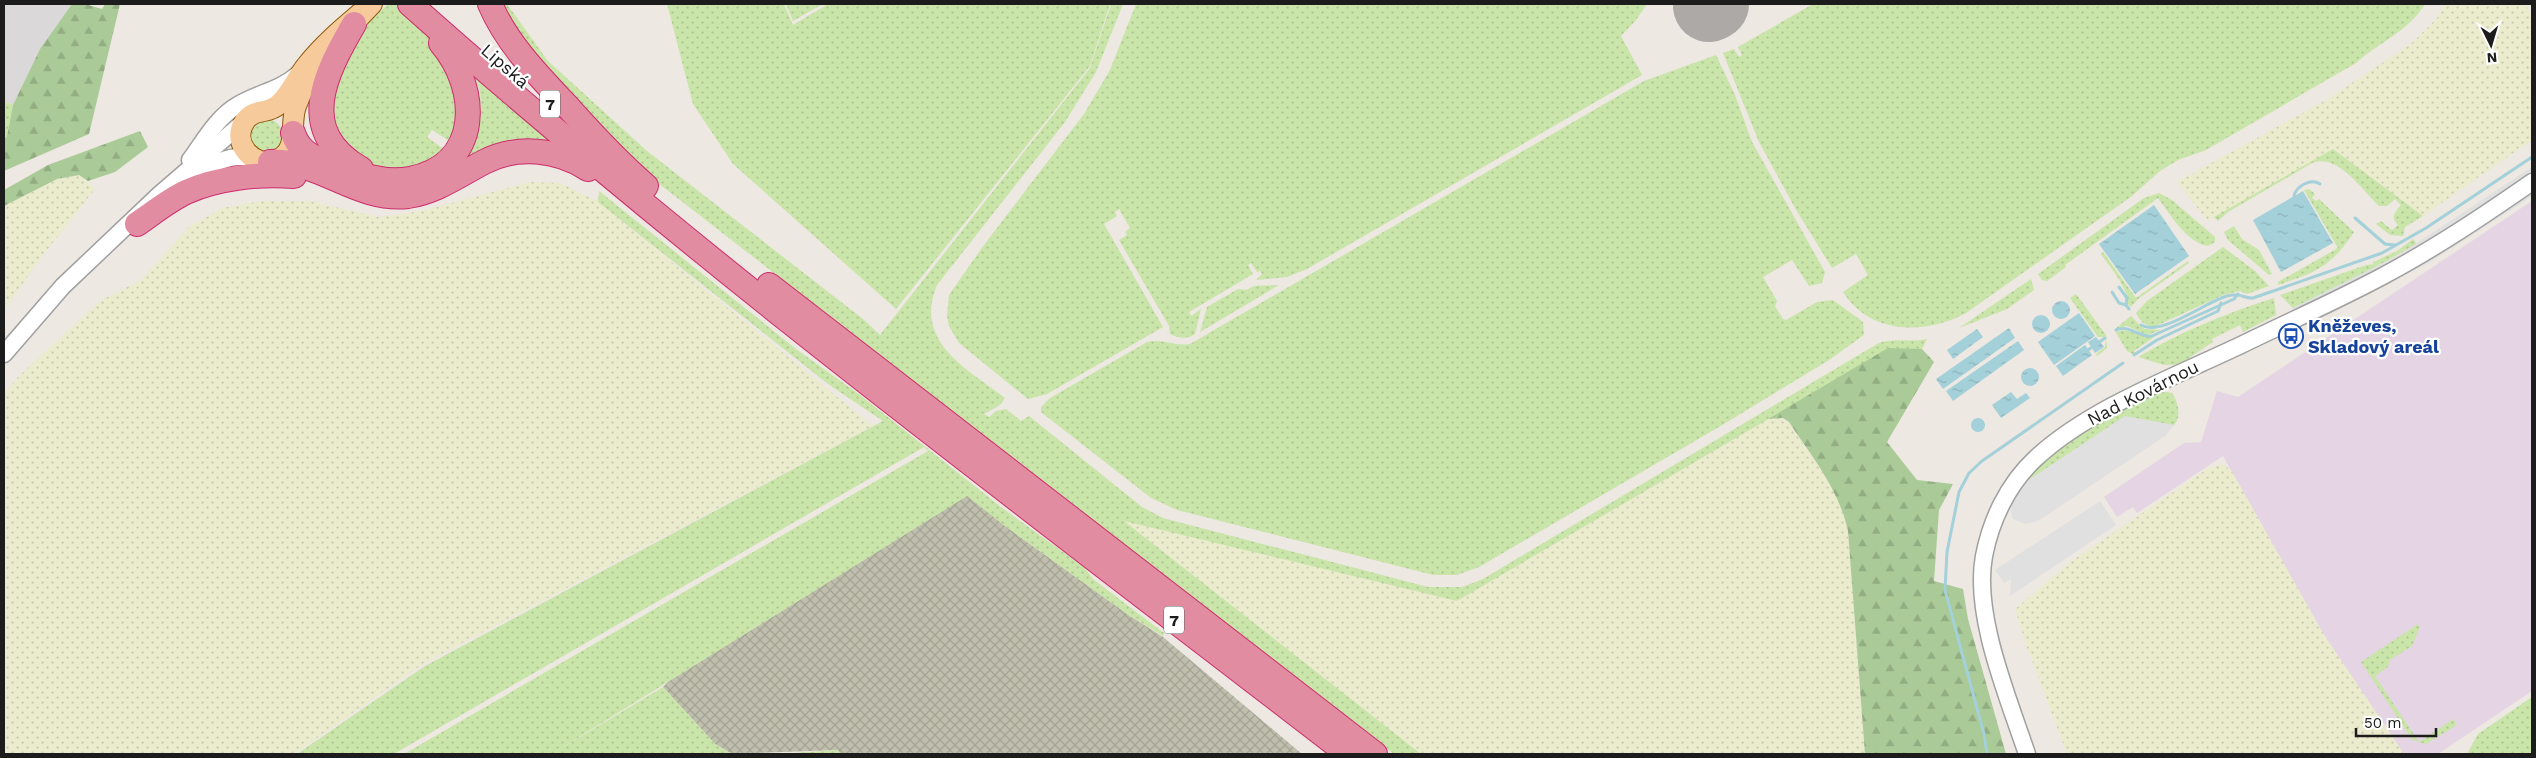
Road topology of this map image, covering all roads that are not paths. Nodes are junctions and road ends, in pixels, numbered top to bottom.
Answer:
1 (409, 4) edge
2 (435, 4) edge
3 (490, 4) edge
4 (371, 5) edge
5 (354, 24) junction
6 (301, 72) junction
7 (259, 112) junction
8 (292, 131) junction
9 (262, 160) junction
10 (622, 165) junction
11 (391, 180) junction
12 (2532, 182) edge
13 (347, 186) junction
14 (160, 194) junction
15 (638, 201) junction
16 (137, 224) junction
17 (42, 311) junction
18 (4, 354) edge
19 (1348, 754) edge
20 (1375, 754) edge
21 (2027, 754) edge

1 - 11 highway
1 - 15 highway, Lipská / 7
2 - 10 highway, Lipská / 7
3 - 10 highway
4 - 5 main road
4 - 6 main road
5 - 8 main road
5 - 11 highway
6 - 7 main road
6 - 14 street
7 - 8 main road
7 - 9 main road
7 - 14 street
8 - 9 main road
8 - 11 highway
9 - 13 highway
9 - 16 street
10 - 20 highway, 7
12 - 21 street, Nad Kovárnou
13 - 15 highway
13 - 16 highway
14 - 17 street
15 - 19 highway, 7
16 - 17 street
17 - 18 street

